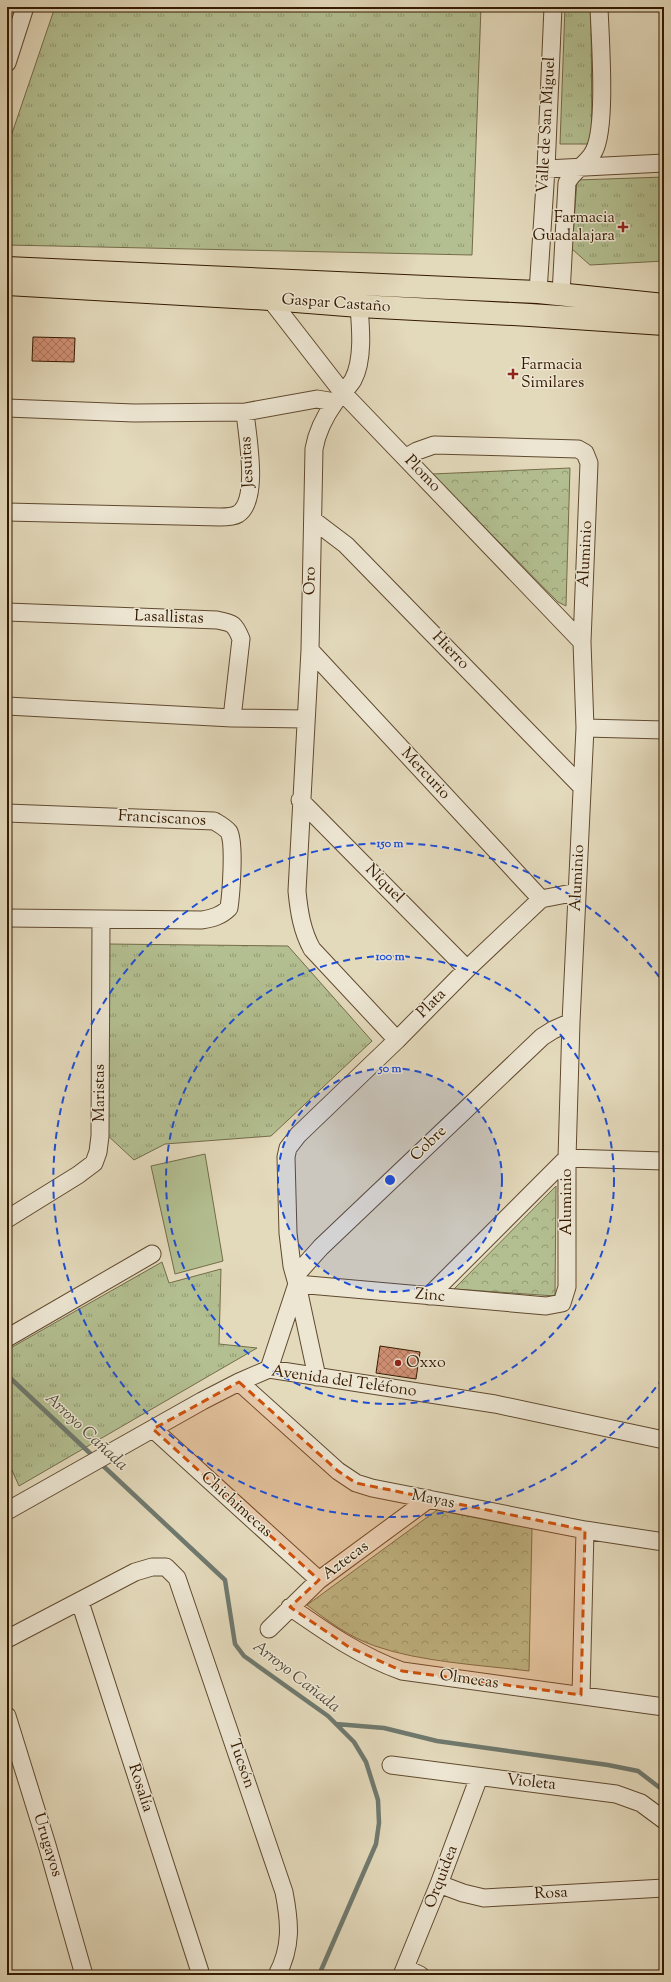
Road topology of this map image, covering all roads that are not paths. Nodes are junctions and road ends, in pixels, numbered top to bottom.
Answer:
1 (26, 7) edge
2 (553, 7) edge
3 (599, 7) edge
4 (7, 63) edge
5 (664, 163) edge
6 (582, 166) junction
7 (546, 169) junction
8 (7, 268) edge
9 (7, 284) edge
10 (357, 285) junction
11 (538, 292) junction
12 (561, 294) junction
13 (270, 299) junction
14 (664, 305) edge
15 (359, 306) junction
16 (664, 324) edge
17 (339, 397) junction
18 (7, 408) edge
19 (244, 412) junction
20 (406, 457) junction
21 (7, 512) edge
22 (313, 520) junction
23 (7, 612) edge
24 (582, 642) junction
25 (310, 650) junction
26 (7, 706) edge
27 (232, 718) junction
28 (305, 719) junction
29 (585, 728) junction
30 (664, 730) edge
31 (582, 787) junction
32 (300, 800) junction
33 (7, 813) edge
34 (577, 892) junction
35 (541, 899) junction
36 (7, 918) edge
37 (101, 920) junction
38 (467, 969) junction
39 (571, 1022) junction
40 (397, 1040) junction
41 (298, 1135) joint
42 (567, 1158) junction
43 (664, 1161) edge
44 (7, 1219) edge
45 (152, 1254) dead end
46 (296, 1280) junction
47 (429, 1296) junction
48 (562, 1302) joint
49 (7, 1338) edge
50 (270, 1369) junction
51 (317, 1377) junction
52 (239, 1382) junction
53 (154, 1429) junction
54 (664, 1440) edge
55 (429, 1499) junction
56 (7, 1511) edge
57 (585, 1530) junction
58 (664, 1542) edge
59 (320, 1580) junction
60 (80, 1602) junction
61 (290, 1607) junction
62 (269, 1629) dead end
63 (7, 1639) edge
64 (581, 1695) junction
65 (664, 1707) edge
66 (7, 1716) edge
67 (391, 1765) dead end
68 (479, 1777) junction
69 (664, 1820) edge
70 (439, 1884) junction
71 (664, 1888) edge
72 (279, 1971) edge
73 (409, 1973) edge
74 (84, 1975) edge
75 (201, 1975) edge

1 - 4 street
2 - 7 street, Valle de San Miguel
3 - 6 street, Valle de San Miguel
5 - 6 street
6 - 7 street
6 - 12 street, Valle de San Miguel
7 - 11 street, Valle de San Miguel
8 - 10 main road, Gaspar Castaño
9 - 13 main road, Gaspar Castaño
10 - 11 main road, Gaspar Castaño
10 - 15 street, Oro
11 - 12 main road, Gaspar Castaño
12 - 14 main road, Gaspar Castaño
13 - 15 main road, Gaspar Castaño
13 - 17 street, Plomo
15 - 16 main road, Gaspar Castaño
15 - 17 street, Oro
17 - 19 street
17 - 20 street, Plomo
17 - 22 street, Oro
18 - 19 street
19 - 21 street, Jesuitas
20 - 24 street, Plomo
20 - 24 street, Aluminio
22 - 25 street, Oro
22 - 31 street, Hierro
23 - 27 street, Lasallistas
24 - 29 street, Aluminio
25 - 28 street, Oro
25 - 35 street, Mercurio
26 - 27 street
27 - 28 street
28 - 32 street, Oro
29 - 30 street
29 - 31 street, Aluminio
31 - 34 street, Aluminio
32 - 38 street, Níquel
32 - 40 street, Oro
33 - 37 street, Franciscanos
34 - 35 street
34 - 39 street, Aluminio
35 - 38 street, Plata
36 - 37 street, Franciscanos
37 - 44 street, Maristas
38 - 40 street, Plata
39 - 42 street, Aluminio
39 - 46 street, Cobre
40 - 41 street, Plata
41 - 46 street, Cobre
42 - 43 street
42 - 47 street
42 - 48 street, Aluminio
45 - 49 street
46 - 47 street, Zinc
46 - 50 street, Cobre
46 - 51 street, Cobre
47 - 48 street, Zinc
50 - 51 street, Avenida del Teléfono
50 - 52 street, Avenida del Teléfono
51 - 54 street, Avenida del Teléfono
52 - 53 street, Avenida del Teléfono
52 - 55 street, Mayas
53 - 56 street, Avenida del Teléfono
53 - 59 street, Chichimecas
55 - 57 street, Mayas
55 - 59 street, Aztecas
57 - 58 street, Mayas
57 - 64 street
59 - 61 street, Aztecas
60 - 63 street
60 - 72 street, Tucsón
60 - 75 street, Rosalía
61 - 62 street, Aztecas
61 - 64 street, Olmecas
64 - 65 street, Olmecas
66 - 74 street, Urugayos
67 - 68 street, Violeta
68 - 69 street, Violeta
68 - 70 street, Orquidea
70 - 71 street, Rosa
70 - 73 street, Orquidea

